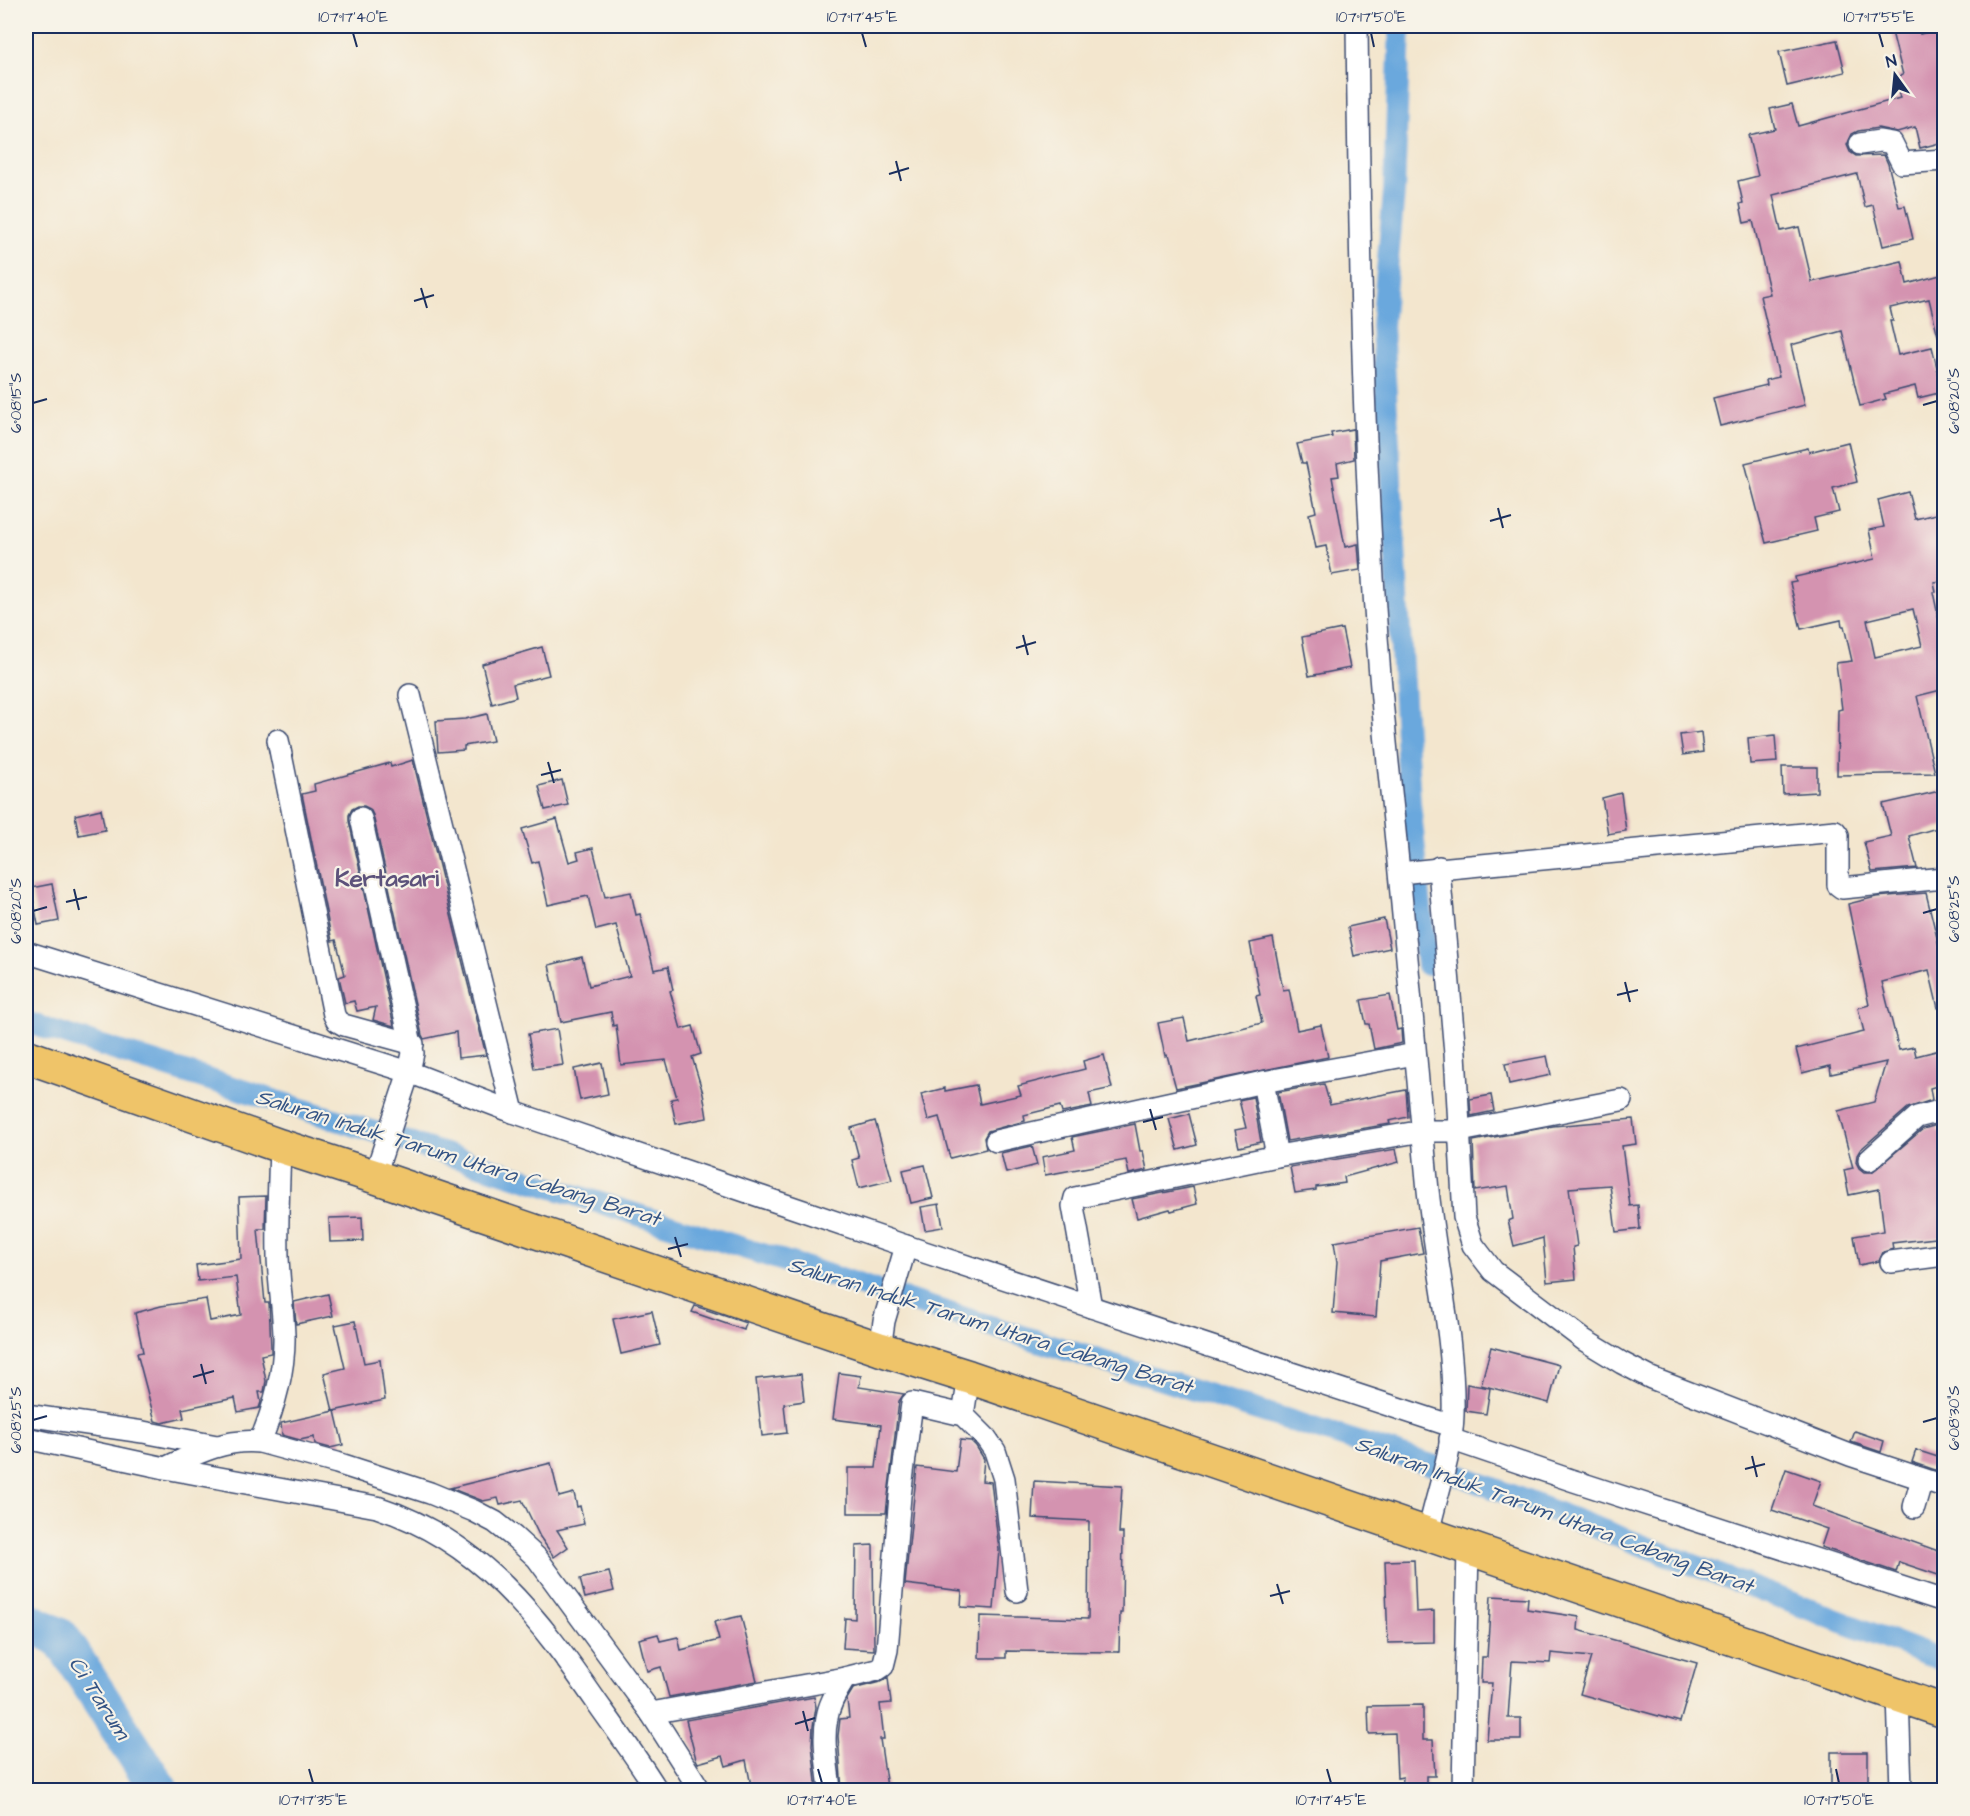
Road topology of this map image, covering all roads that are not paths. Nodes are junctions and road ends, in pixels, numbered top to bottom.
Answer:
1 (1357, 26) edge
2 (1860, 144) dead end
3 (1944, 160) edge
4 (410, 695) dead end
5 (278, 740) dead end
6 (361, 818) dead end
7 (1437, 869) junction
8 (1403, 873) junction
9 (1944, 878) edge
10 (26, 952) edge
11 (413, 1044) junction
12 (1415, 1054) junction
13 (26, 1056) edge
14 (406, 1079) junction
15 (1263, 1082) junction
16 (1622, 1100) dead end
17 (1944, 1110) edge
18 (513, 1112) junction
19 (1426, 1131) junction
20 (1456, 1131) junction
21 (996, 1142) dead end
22 (280, 1146) junction
23 (1277, 1156) junction
24 (1869, 1160) dead end
25 (378, 1168) junction
26 (1447, 1221) junction
27 (904, 1253) junction
28 (1944, 1255) edge
29 (1891, 1262) dead end
30 (1091, 1307) junction
31 (882, 1335) junction
32 (968, 1381) junction
33 (963, 1413) junction
34 (26, 1415) edge
35 (1451, 1433) junction
36 (26, 1438) edge
37 (260, 1442) junction
38 (218, 1446) junction
39 (165, 1468) junction
40 (1944, 1486) edge
41 (1431, 1523) junction
42 (1468, 1547) junction
43 (1017, 1591) dead end
44 (1944, 1601) edge
45 (845, 1678) junction
46 (1898, 1695) junction
47 (1944, 1711) edge
48 (651, 1713) junction
49 (657, 1791) edge
50 (700, 1791) edge
51 (830, 1791) edge
52 (1463, 1791) edge
53 (1901, 1791) edge

1 - 8 street
2 - 3 street
4 - 18 street
5 - 11 street
6 - 11 street
7 - 8 street
7 - 9 street
7 - 20 street
8 - 12 street
10 - 14 street
11 - 14 street
12 - 15 street
12 - 19 street
13 - 22 main road
14 - 18 street
14 - 25 street
15 - 21 street
15 - 23 street
16 - 20 street
17 - 24 street
18 - 27 street
19 - 20 street
19 - 23 street
19 - 26 street
20 - 26 street
22 - 25 main road
22 - 37 street
23 - 30 street
25 - 31 main road
26 - 35 street
26 - 40 street
27 - 30 street
27 - 31 street
28 - 29 street
30 - 35 street
31 - 32 main road
32 - 33 street
32 - 41 main road
33 - 43 street
33 - 45 street
34 - 38 street
35 - 41 street
35 - 44 street
36 - 39 street
37 - 38 street
37 - 48 street
38 - 39 street
39 - 49 street
41 - 42 main road
42 - 46 main road
42 - 52 street
45 - 48 street
45 - 51 street
46 - 47 main road
46 - 53 street
48 - 50 street

